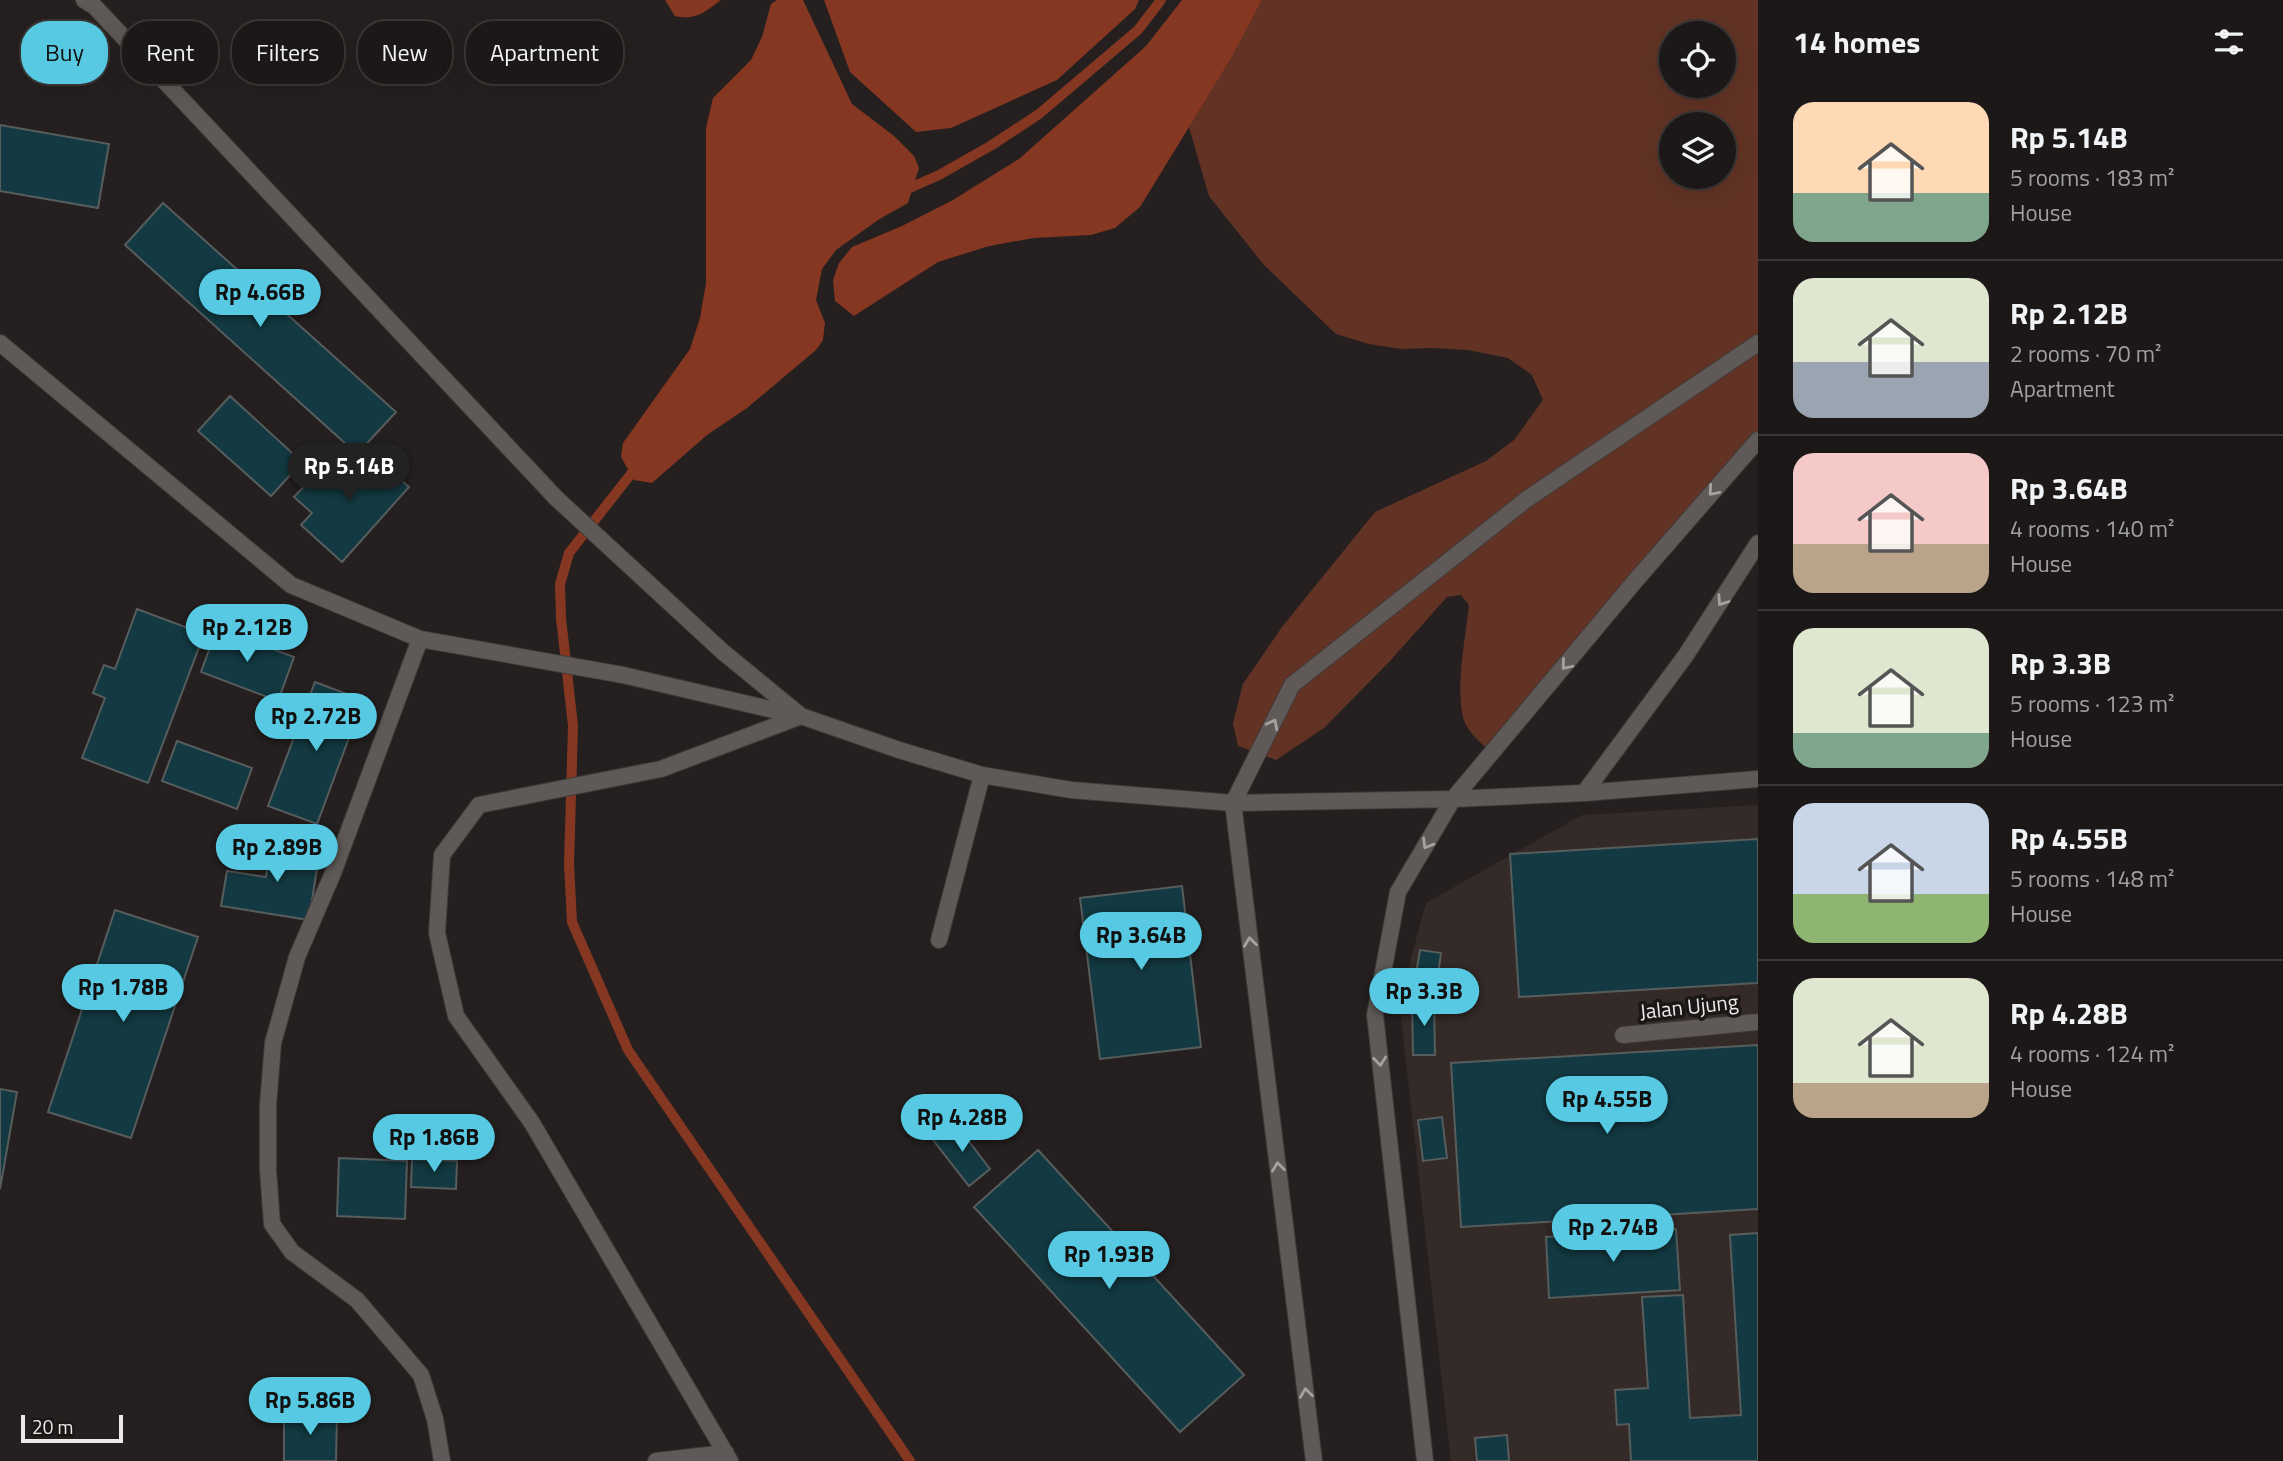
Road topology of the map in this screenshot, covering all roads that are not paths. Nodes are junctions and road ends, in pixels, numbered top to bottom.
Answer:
1 (84, 0) edge
2 (0, 343) edge
3 (1758, 343) edge
4 (1758, 440) edge
5 (1758, 543) edge
6 (420, 639) junction
7 (801, 716) junction
8 (982, 775) junction
9 (1758, 779) edge
10 (1584, 793) junction
11 (1453, 799) junction
12 (1233, 803) junction
13 (939, 940) dead end
14 (1758, 1022) edge
15 (1623, 1035) dead end
16 (728, 1457) edge
17 (442, 1461) edge
18 (656, 1461) edge
19 (1314, 1461) edge
20 (1425, 1461) edge

1 - 7 lane
2 - 6 lane
12 -> 3 lane
4 -> 11 lane
5 -> 10 lane
6 - 7 lane
6 - 17 lane
7 - 8 lane
7 - 16 lane
8 - 12 lane
8 - 13 lane
9 - 10 lane
10 - 11 lane
11 - 12 lane
11 -> 20 lane
19 -> 12 lane
14 - 15 lane, Jalan Ujung
16 - 18 lane

